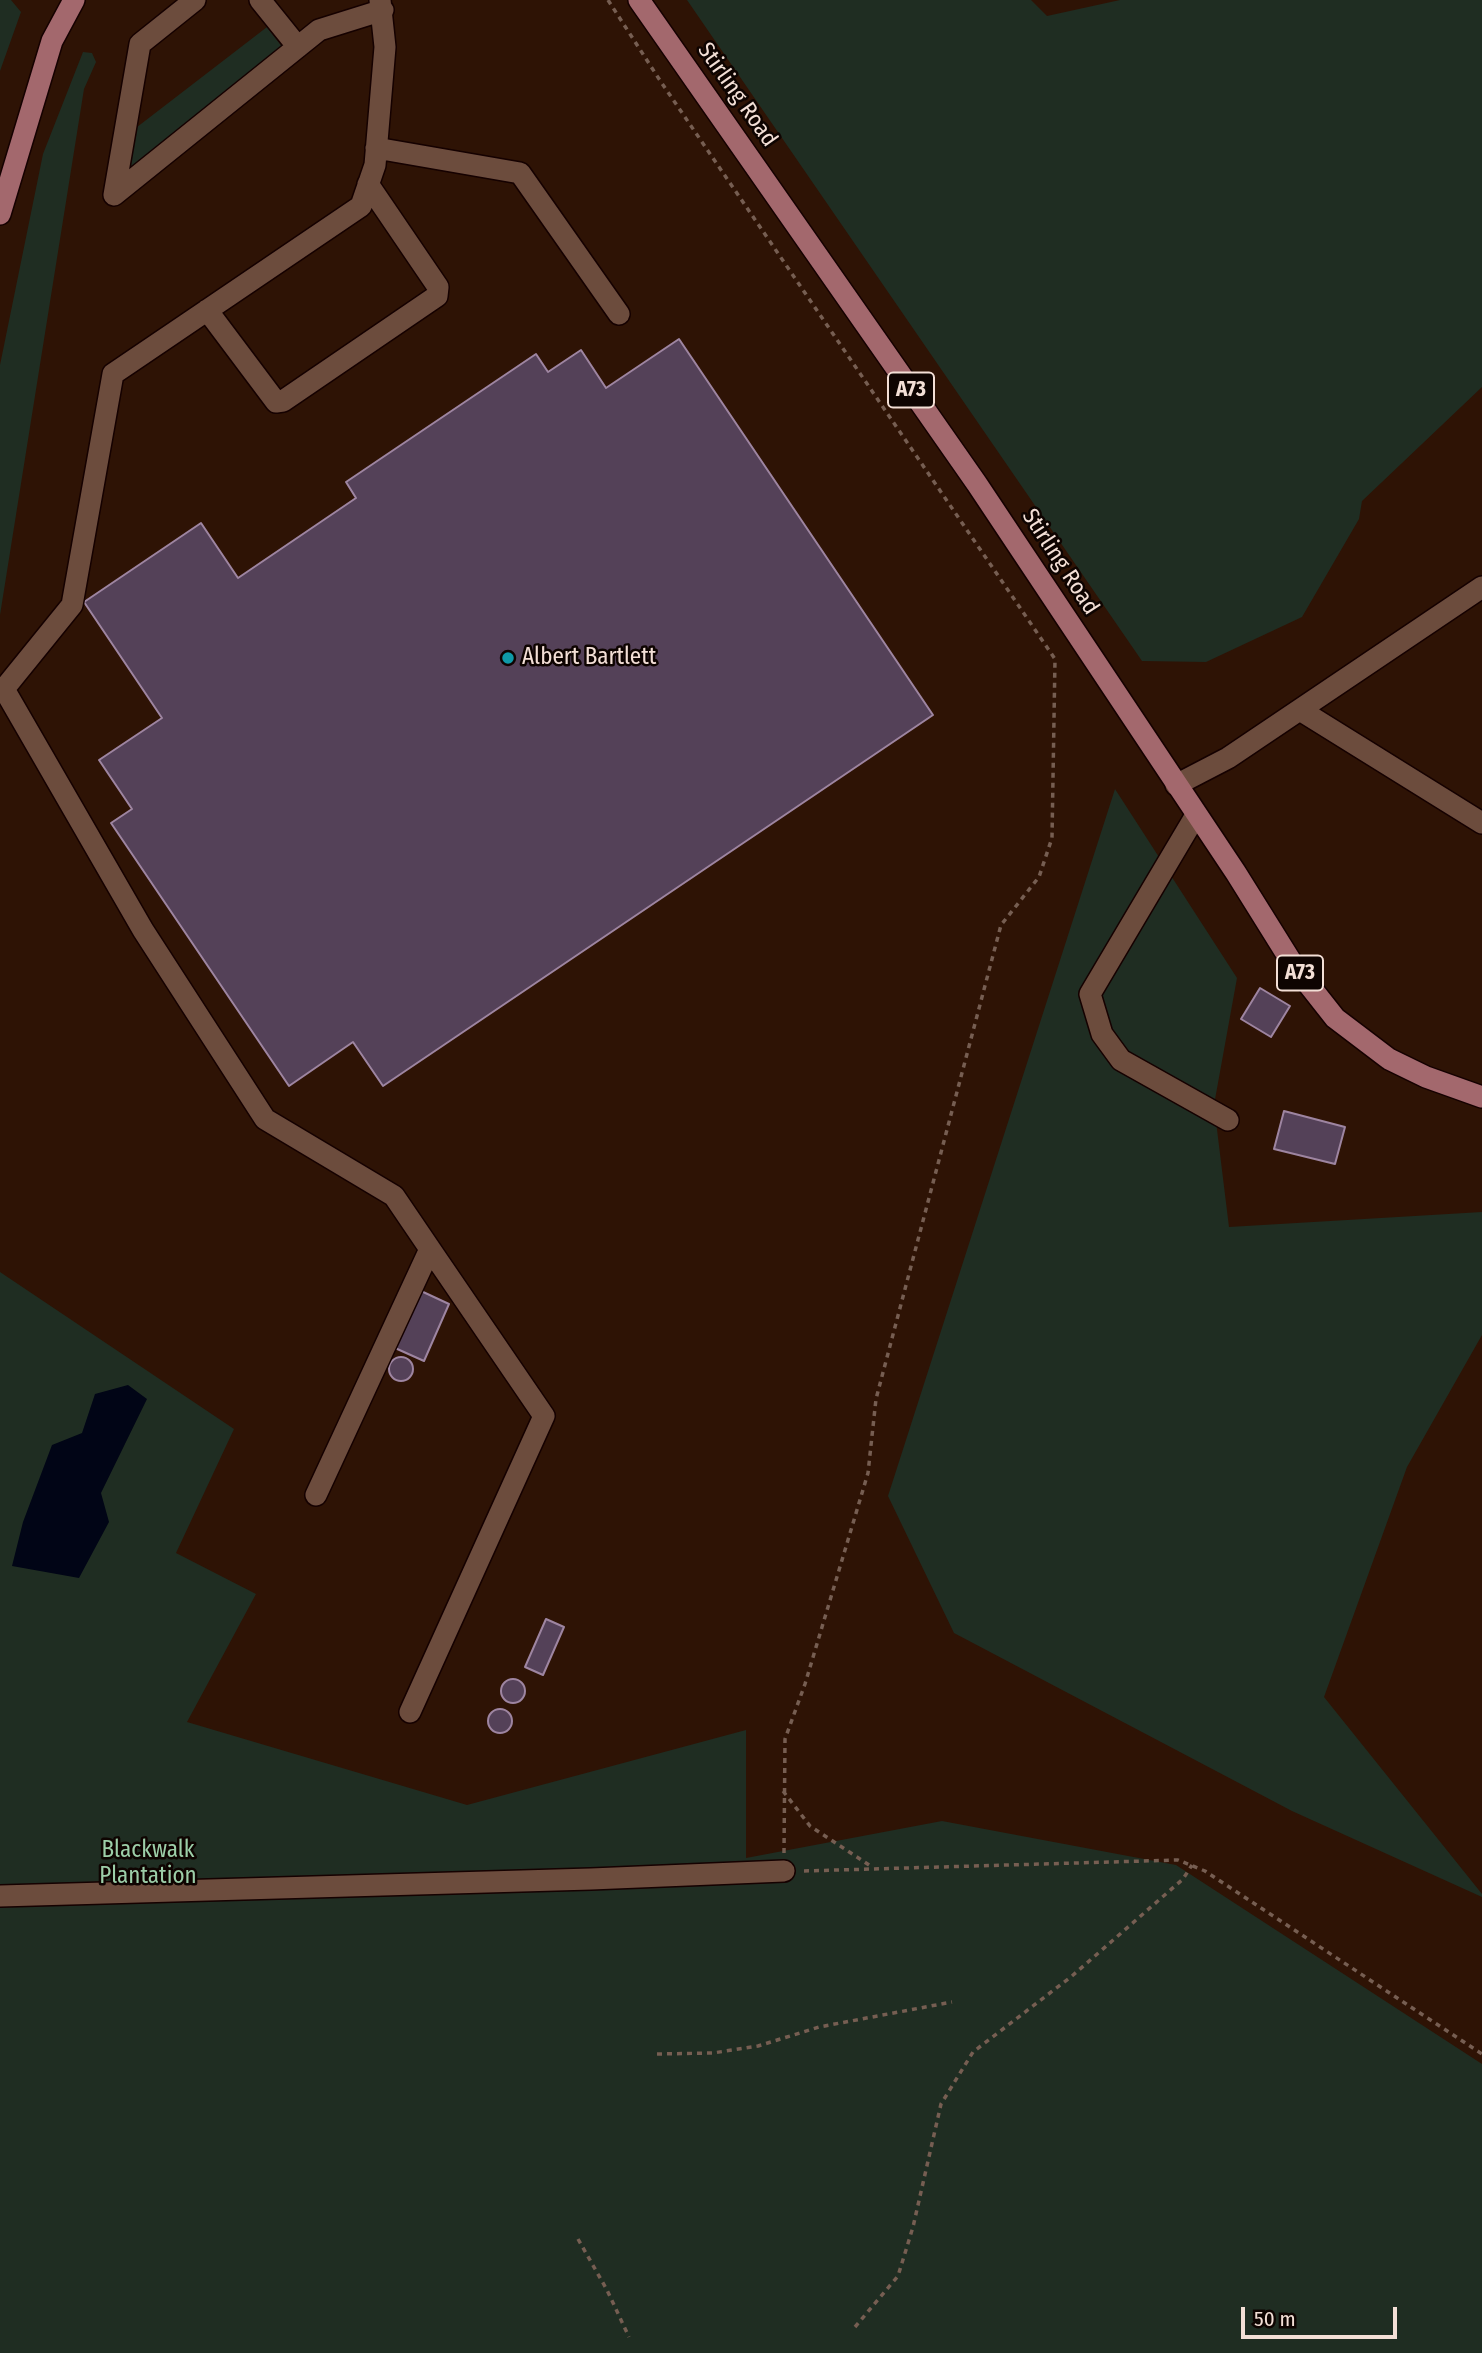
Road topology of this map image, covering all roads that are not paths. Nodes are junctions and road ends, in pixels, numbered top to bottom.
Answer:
1 (74, 0) edge
2 (195, 0) edge
3 (260, 0) edge
4 (639, 0) edge
5 (382, 5) edge
6 (299, 47) junction
7 (376, 148) junction
8 (368, 184) junction
9 (0, 214) edge
10 (207, 310) junction
11 (619, 314) dead end
12 (1482, 587) edge
13 (1300, 710) junction
14 (1176, 785) junction
15 (1196, 815) junction
16 (1482, 823) edge
17 (1482, 1097) edge
18 (1227, 1120) dead end
19 (430, 1250) junction
20 (316, 1494) dead end
21 (410, 1712) dead end
22 (784, 1871) road end
23 (0, 1896) edge

1 - 9 main road
2 - 6 lane
3 - 6 lane
4 - 14 main road, Stirling Road / A73
5 - 6 lane
5 - 7 lane
7 - 8 lane
7 - 11 lane
8 - 10 lane
8 - 10 lane
10 - 19 lane
12 - 13 lane
13 - 14 lane
13 - 16 lane
14 - 15 main road, Stirling Road / A73
15 - 17 main road, Stirling Road / A73
15 - 18 lane
19 - 20 lane
19 - 21 lane
22 - 23 lane

